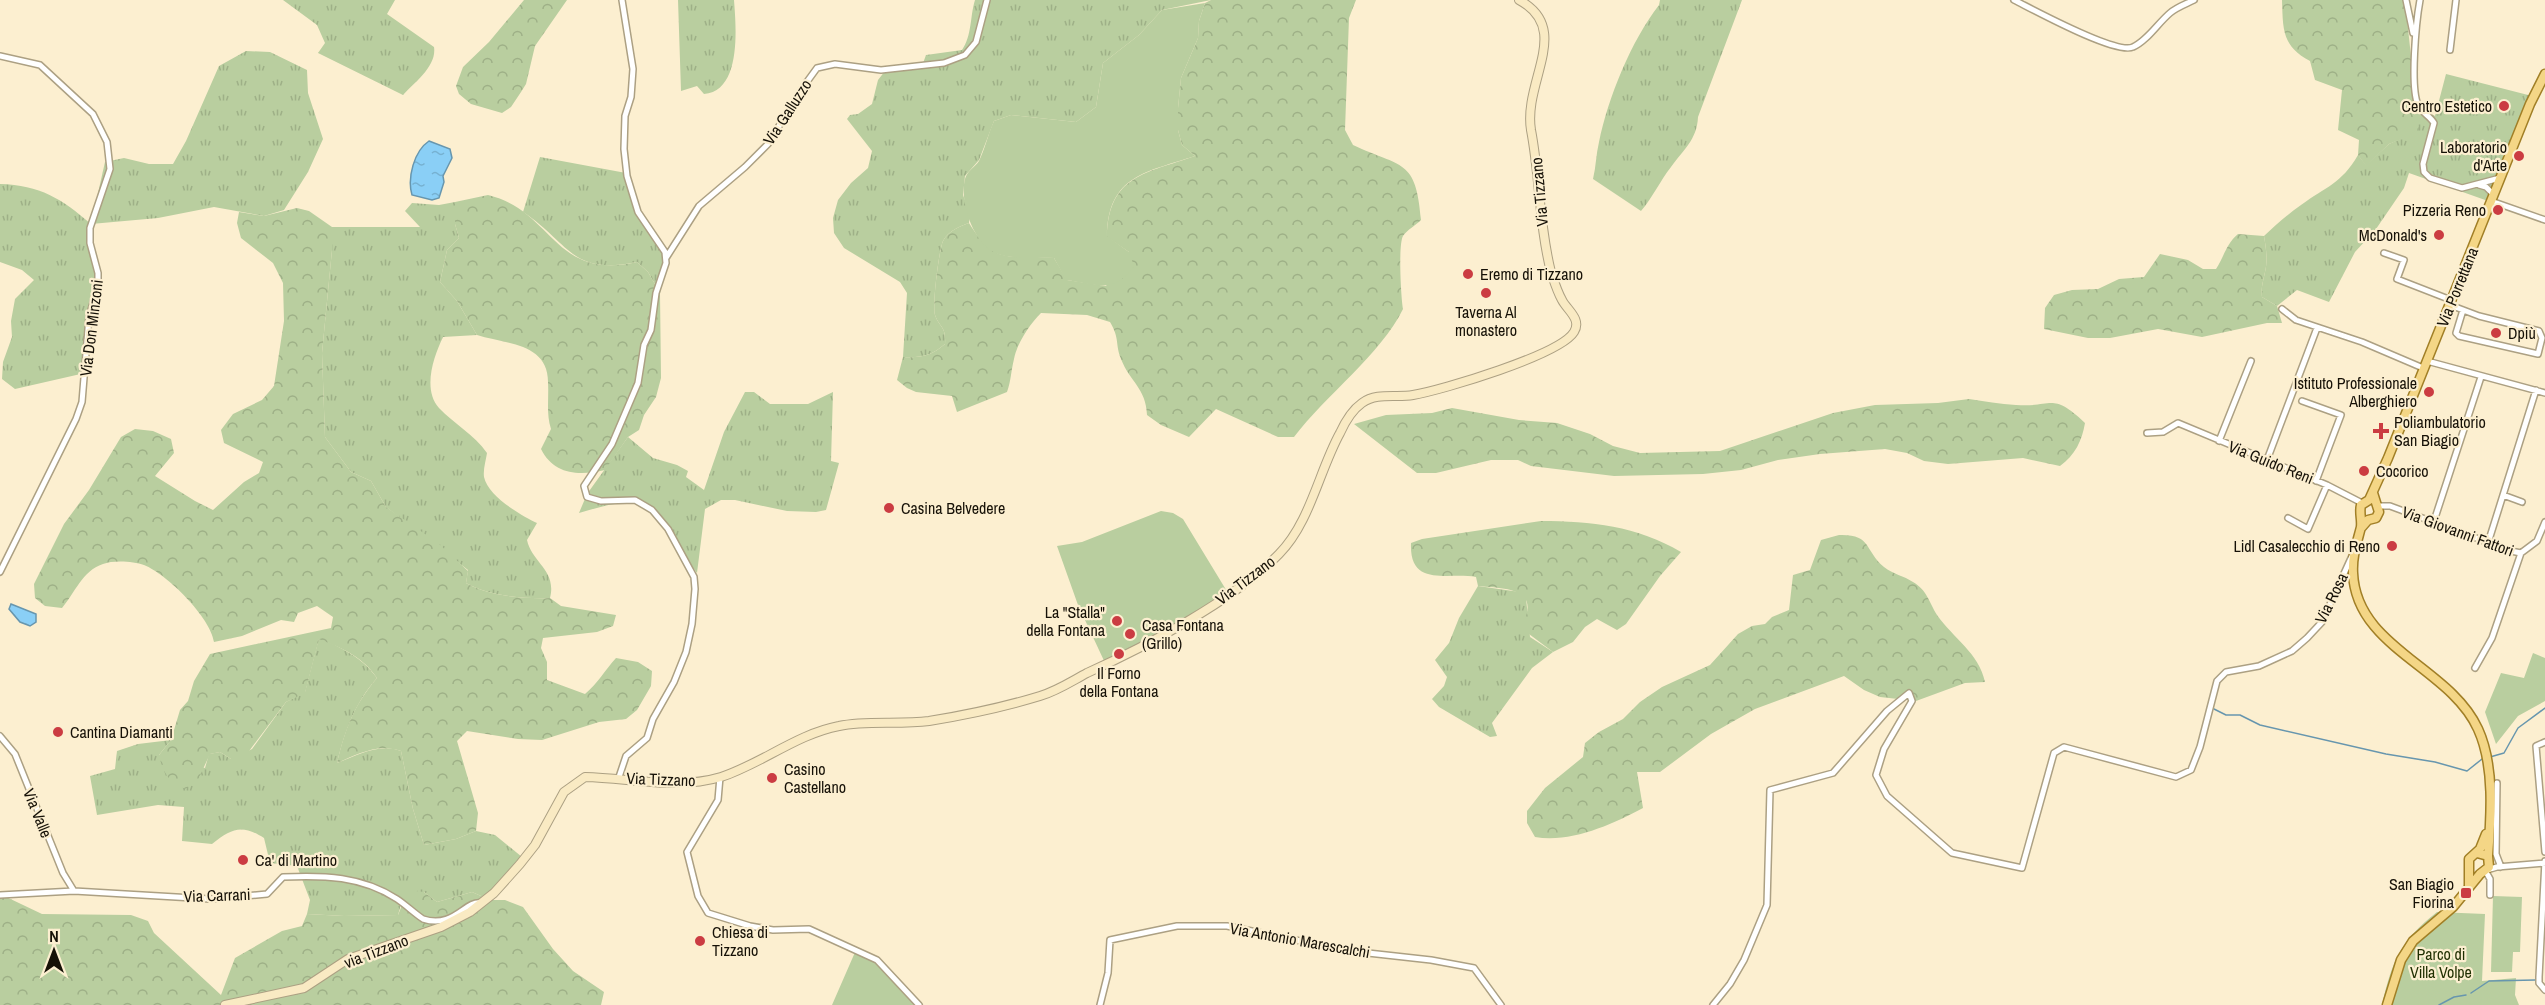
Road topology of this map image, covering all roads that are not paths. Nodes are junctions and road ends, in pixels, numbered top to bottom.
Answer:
1 (622, 0) edge
2 (987, 0) edge
3 (1519, 0) edge
4 (2014, 0) edge
5 (2194, 0) edge
6 (2406, 0) edge
7 (2420, 0) edge
8 (2457, 0) edge
9 (2415, 38) junction
10 (2450, 50) dead end
11 (0, 56) edge
12 (2545, 68) edge
13 (2543, 78) edge
14 (2500, 178) junction
15 (2477, 184) junction
16 (2492, 198) junction
17 (2545, 220) edge
18 (2384, 253) dead end
19 (666, 258) junction
20 (2450, 303) junction
21 (2282, 309) dead end
22 (2463, 310) junction
23 (2317, 328) junction
24 (2250, 361) dead end
25 (2425, 365) junction
26 (2481, 377) junction
27 (2536, 390) junction
28 (2545, 393) edge
29 (2302, 401) dead end
30 (2147, 433) dead end
31 (2219, 441) junction
32 (2267, 460) junction
33 (2316, 481) junction
34 (2327, 485) junction
35 (2503, 495) junction
36 (2371, 501) junction
37 (2522, 502) dead end
38 (2288, 518) dead end
39 (2365, 518) junction
40 (2434, 522) junction
41 (2545, 522) edge
42 (2488, 543) junction
43 (2354, 552) junction
44 (2521, 553) junction
45 (0, 572) edge
46 (2475, 668) dead end
47 (0, 736) edge
48 (2545, 742) edge
49 (619, 777) junction
50 (720, 777) junction
51 (2497, 783) dead end
52 (2489, 822) junction
53 (2545, 852) edge
54 (2477, 853) junction
55 (2488, 858) junction
56 (2545, 862) edge
57 (2499, 867) junction
58 (2471, 869) junction
59 (2484, 872) junction
60 (2469, 887) junction
61 (74, 891) junction
62 (0, 895) edge
63 (2490, 895) dead end
64 (481, 903) junction
65 (2545, 990) edge
66 (225, 1005) edge
67 (919, 1005) edge
68 (1100, 1005) edge
69 (1501, 1005) edge
70 (1713, 1005) edge
71 (2387, 1005) edge

1 - 19 street
2 - 19 street, Via Galluzzo
3 - 50 street, Via Tizzano
4 - 5 street
6 - 9 street
7 - 9 street
8 - 10 street
9 - 15 street
11 - 45 street, Via Don Minzoni
12 - 13 main road, Via Porrettana
13 - 14 main road, Via Porrettana
14 - 15 street
14 - 16 main road, Via Porrettana
15 - 16 street
16 - 17 street
16 - 20 main road, Via Porrettana
18 - 20 street
19 - 49 street, Via Galluzzo
20 - 22 street
20 - 25 main road, Via Porrettana
21 - 23 street
22 - 22 street
23 - 25 street
23 - 32 street
24 - 31 street
25 - 26 street
25 - 36 main road, Via Porrettana
26 - 27 street
26 - 40 street
27 - 28 street
27 - 35 street
29 - 33 street
30 - 31 street, Via Guido Reni
31 - 32 street, Via Guido Reni
32 - 33 street, Via Guido Reni
33 - 34 street, Via Guido Reni
34 - 36 street, Via Guido Reni
34 - 38 street
35 - 37 street
35 - 42 street
36 - 39 main road, Via Porrettana
36 - 39 main road, Via Porrettana
36 - 40 street, Via Giovanni Fattori
39 - 43 main road, Via Porrettana
40 - 42 street, Via Giovanni Fattori
41 - 44 street
42 - 44 street, Via Giovanni Fattori
43 - 52 main road, Via Porrettana
43 - 70 street, Via Rosa
44 - 46 street, Via Giovanni Fattori
47 - 61 street, Via Valle
48 - 53 street
49 - 50 street, Via Tizzano
49 - 64 street, Via Tizzano
50 - 67 street
51 - 57 street
52 - 54 main road, Via Porrettana
52 - 55 main road, Via Porrettana
54 - 55 main road
54 - 58 main road, Via Porrettana
55 - 57 street
55 - 59 main road, Via Porrettana
56 - 57 street
56 - 65 street
57 - 59 street
58 - 59 main road
58 - 60 main road, Via Porrettana
59 - 60 main road, Via Porrettana
59 - 63 street
60 - 71 main road, Via Porrettana
61 - 62 street, Via Carrani
61 - 64 street, Via Carrani
64 - 66 street, via Tizzano
68 - 69 street, Via Antonio Marescalchi

